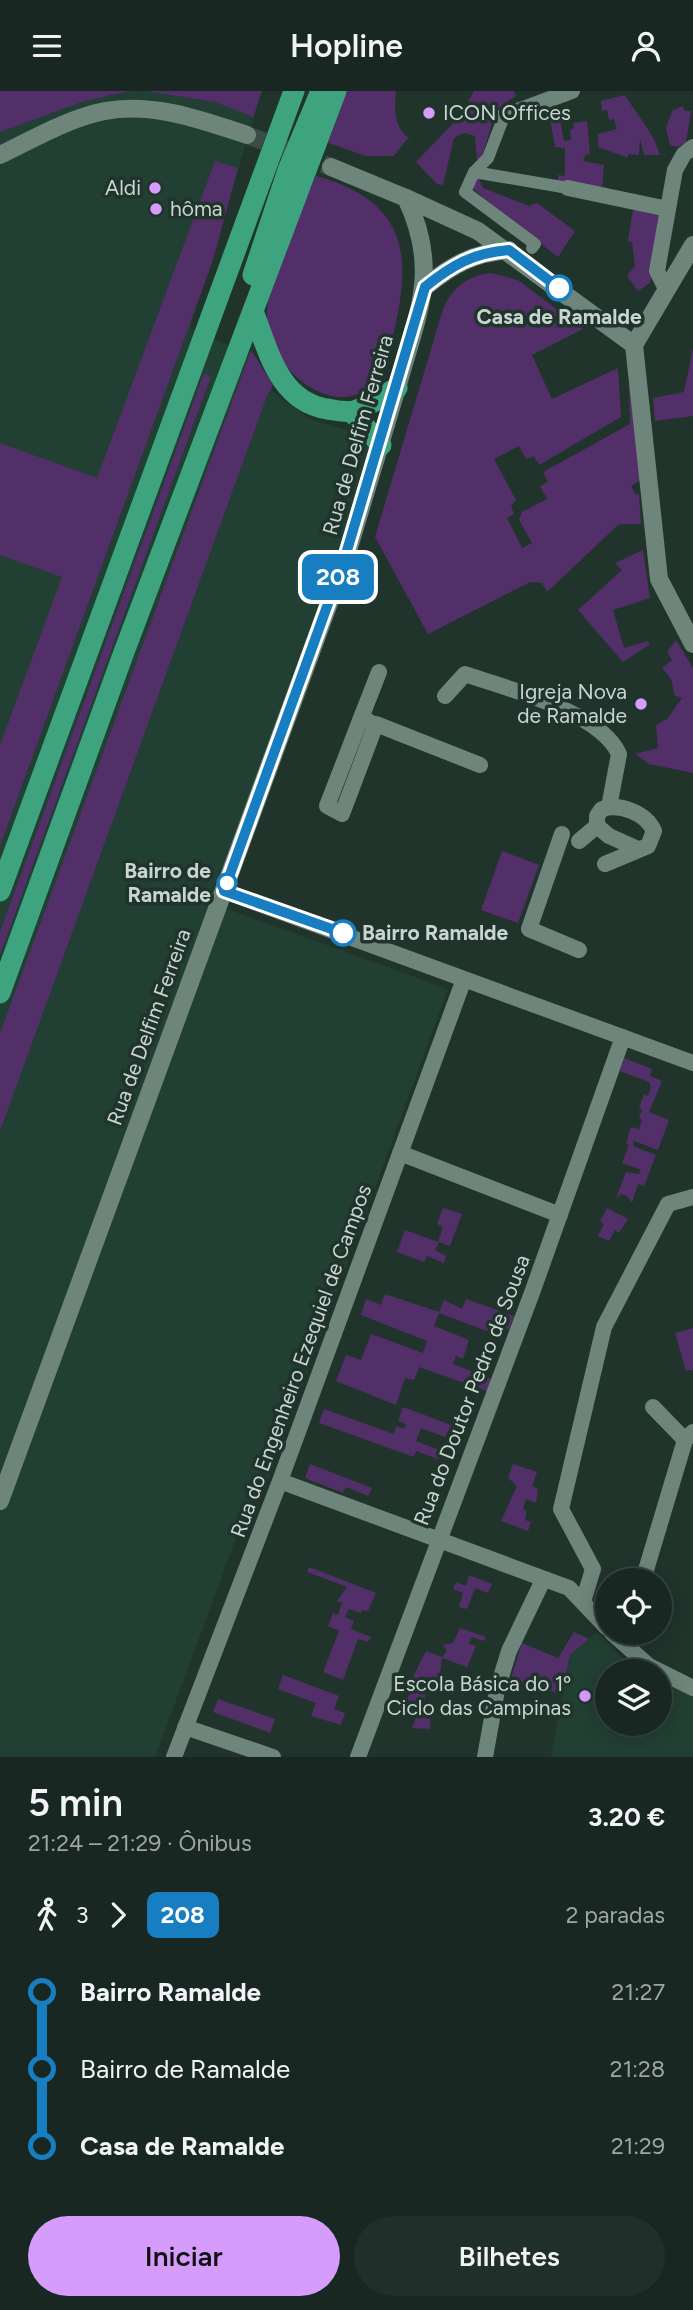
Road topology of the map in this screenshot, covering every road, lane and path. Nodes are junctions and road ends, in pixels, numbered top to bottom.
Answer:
1 (294, 91) edge
2 (323, 91) edge
3 (336, 91) edge
4 (572, 91) edge
5 (504, 116) joint
6 (321, 132) junction
7 (247, 135) tunnel mouth
8 (693, 146) edge
9 (1, 154) edge
10 (331, 167) tunnel mouth
11 (474, 172) junction
12 (568, 188) joint
13 (406, 198) junction
14 (668, 209) junction
15 (693, 245) edge
16 (533, 248) dead end
17 (509, 250) junction
18 (425, 287) junction
19 (666, 289) junction
20 (253, 311) junction
21 (634, 345) junction
22 (397, 388) junction
23 (352, 412) junction
24 (381, 445) junction
25 (178, 508) junction
26 (693, 644) edge
27 (379, 672) dead end
28 (445, 696) dead end
29 (368, 721) junction
30 (480, 765) dead end
31 (609, 807) junction
32 (597, 826) junction
33 (562, 834) dead end
34 (579, 841) dead end
35 (638, 849) junction
36 (605, 864) dead end
37 (0, 891) edge
38 (224, 891) junction
39 (579, 950) dead end
40 (464, 979) junction
41 (0, 993) edge
42 (623, 1037) junction
43 (693, 1063) edge
44 (400, 1153) junction
45 (693, 1197) edge
46 (560, 1215) junction
47 (653, 1408) dead end
48 (689, 1436) edge
49 (280, 1481) junction
50 (0, 1501) edge
51 (438, 1541) junction
52 (647, 1568) edge
53 (542, 1580) junction
54 (583, 1602) junction
55 (595, 1614) edge
56 (631, 1645) edge
57 (693, 1688) edge
58 (185, 1727) junction
59 (174, 1757) edge
60 (273, 1757) edge
61 (358, 1757) edge
62 (485, 1757) edge

1 - 37 highway
2 - 6 highway
2 - 25 highway
3 - 6 highway
4 - 5 street
5 - 11 street
6 - 20 highway
7 - 9 street
8 - 14 street
10 - 13 street
11 - 12 street
11 - 16 street
12 - 14 street
13 - 17 street
13 - 18 street, Rua de Delfim Ferreira
14 - 19 street
15 - 19 street
17 - 18 street
17 - 21 street
18 - 22 street, Rua de Delfim Ferreira
19 - 21 street
20 - 23 highway
20 - 25 highway
21 - 26 street
22 - 23 highway
22 - 24 street, Rua de Delfim Ferreira
23 - 24 highway
24 - 38 street, Rua de Delfim Ferreira
25 - 41 highway
27 - 29 street
28 - 31 street
29 - 29 street
29 - 30 street
31 - 32 street
31 - 35 street
32 - 34 street
32 - 35 street
33 - 39 street
35 - 36 street
38 - 40 street
38 - 50 street, Rua de Delfim Ferreira
40 - 42 street
40 - 44 street, Rua do Engenheiro Ezequiel de Campos
42 - 43 street
42 - 46 street, Rua do Doutor Pedro de Sousa
44 - 46 street
44 - 49 street, Rua do Engenheiro Ezequiel de Campos
45 - 54 street
46 - 51 street, Rua do Doutor Pedro de Sousa
47 - 48 street
48 - 52 street
49 - 51 street
49 - 58 street, Rua do Engenheiro Ezequiel de Campos
51 - 53 street
51 - 61 street, Rua do Doutor Pedro de Sousa
53 - 54 street
53 - 62 street
54 - 55 street
56 - 57 street
58 - 59 street, Rua do Engenheiro Ezequiel de Campos
58 - 60 street

